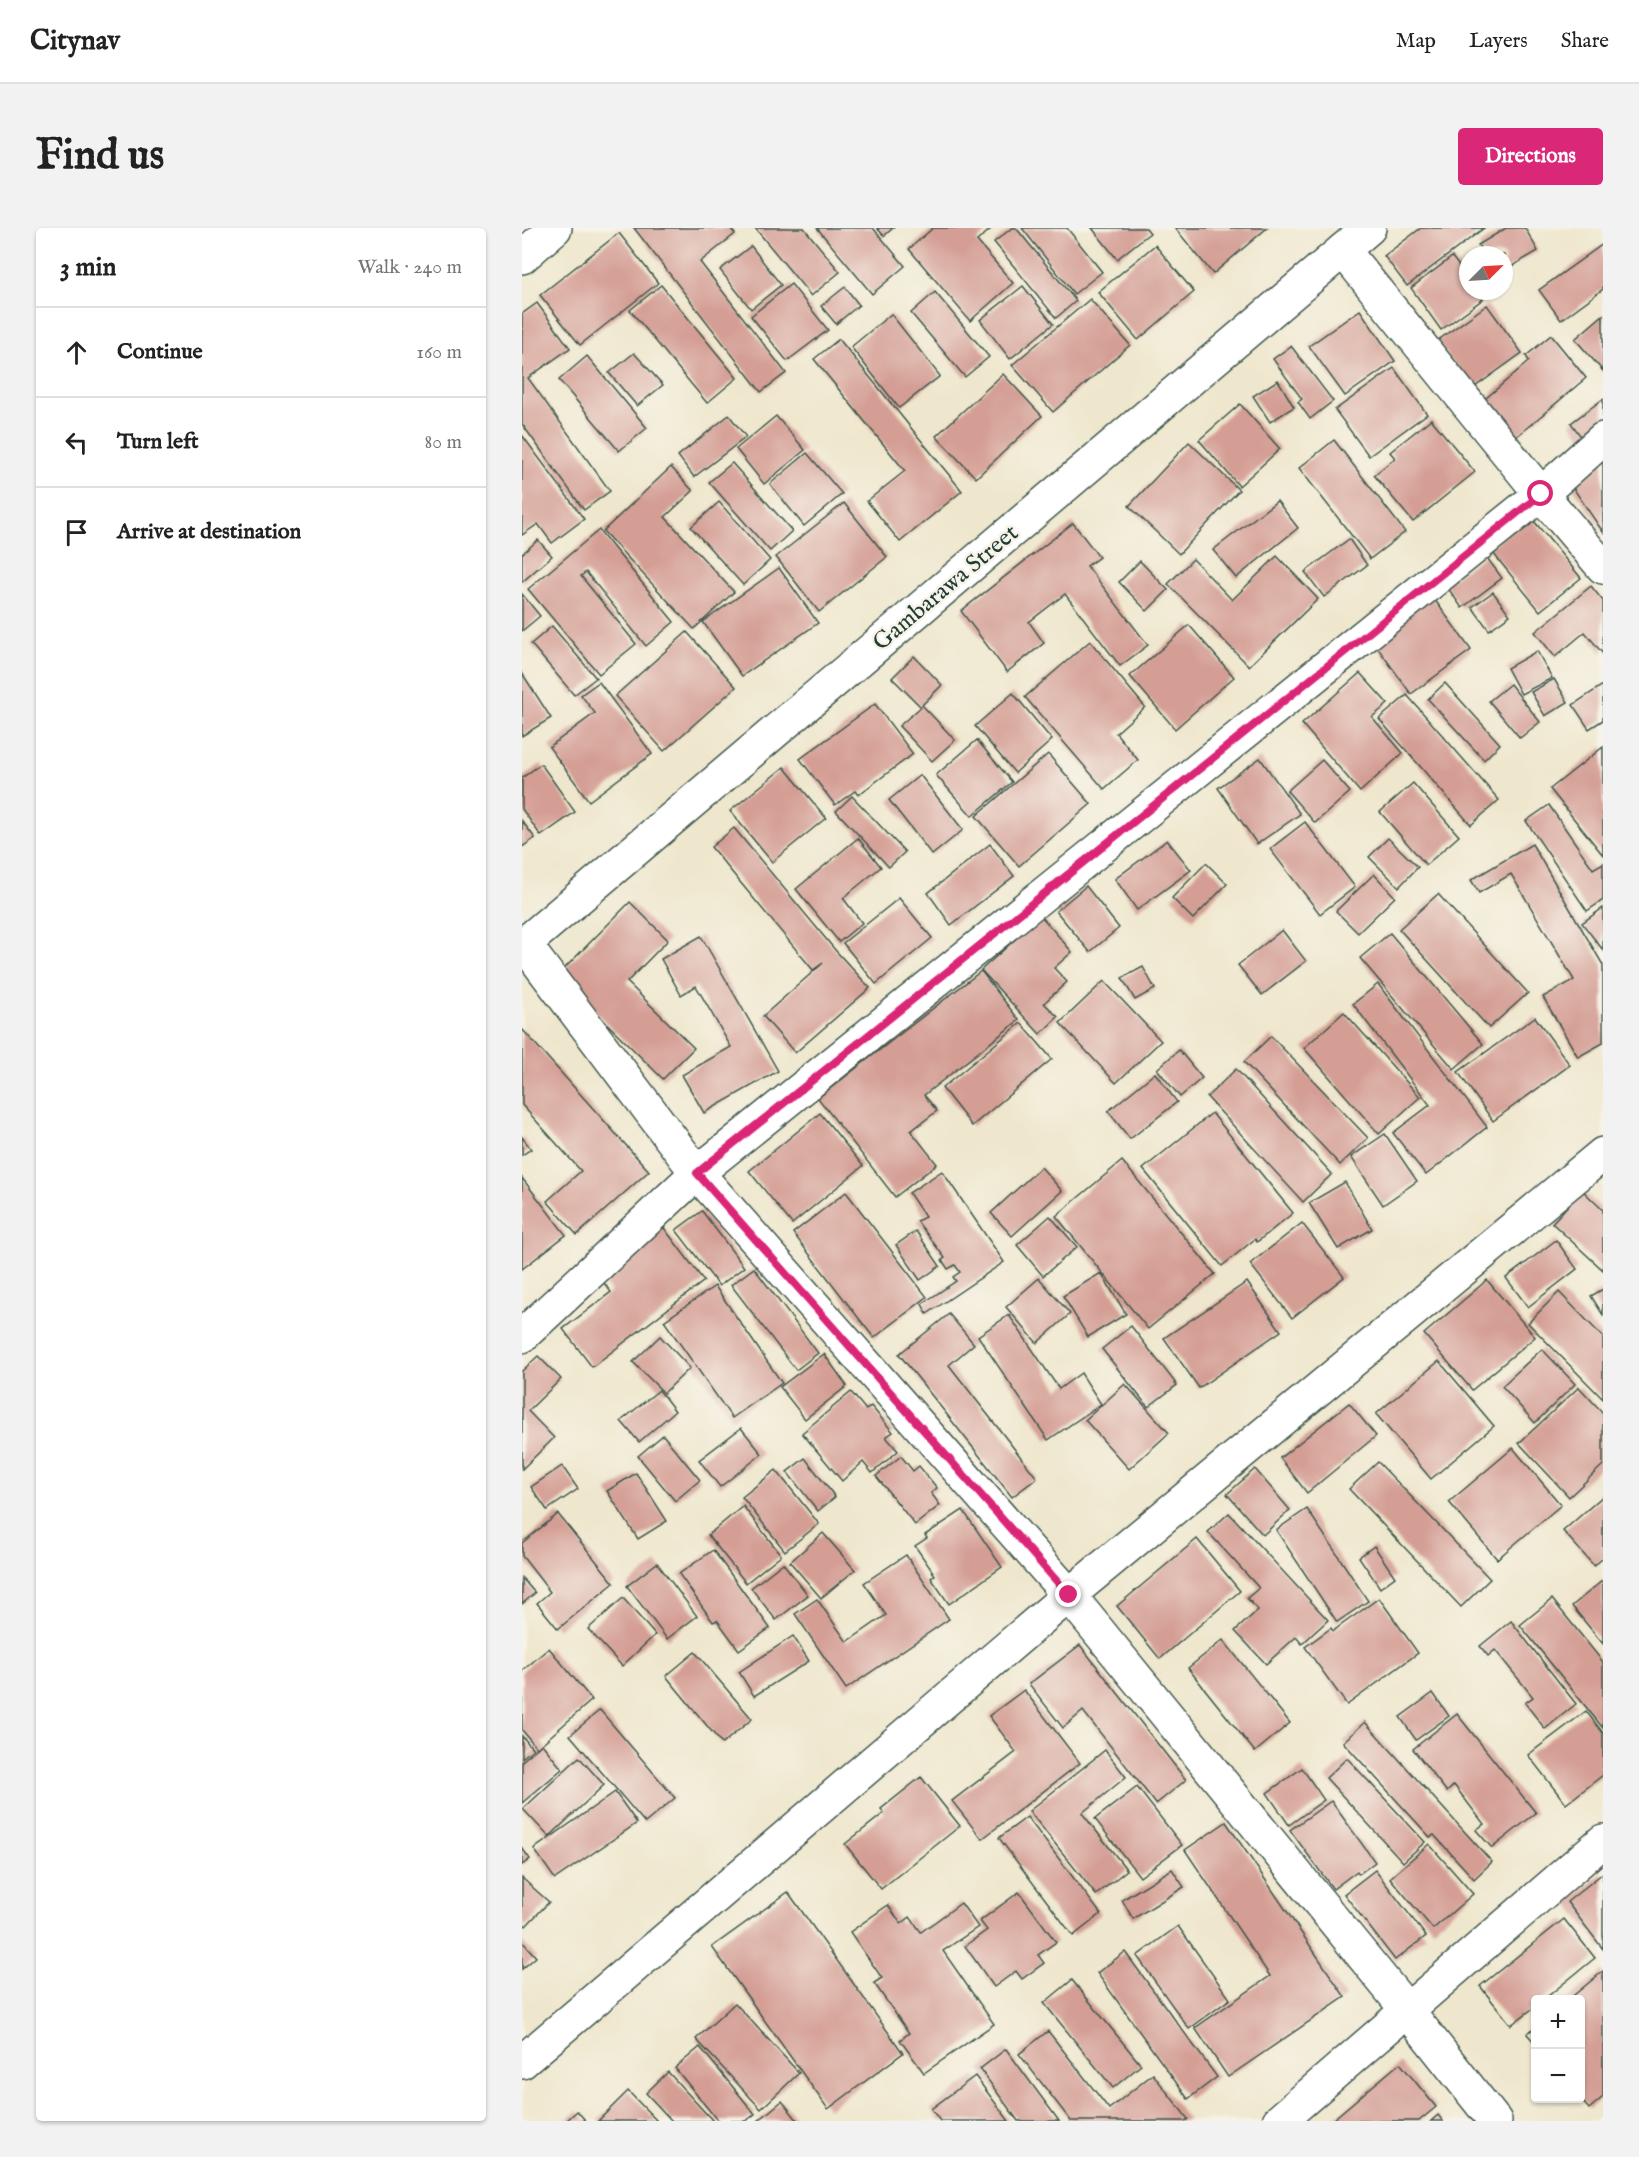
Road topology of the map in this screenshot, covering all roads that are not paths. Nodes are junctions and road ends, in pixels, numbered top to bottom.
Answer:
1 (555, 228) edge
2 (1368, 228) edge
3 (1343, 250) junction
4 (522, 257) edge
5 (1603, 440) edge
6 (1541, 494) junction
7 (1603, 567) edge
8 (523, 943) edge
9 (1603, 1154) edge
10 (697, 1173) junction
11 (522, 1336) edge
12 (1069, 1595) junction
13 (1603, 1842) edge
14 (1407, 2010) junction
15 (522, 2062) edge
16 (1279, 2121) edge
17 (1495, 2121) edge

1 - 4 street
2 - 3 street, Gambarawa Street
3 - 6 street
3 - 8 street, Gambarawa Street
5 - 6 street
6 - 7 street
6 - 10 street
8 - 10 street
9 - 12 street
10 - 11 street
10 - 12 street
12 - 14 street
12 - 15 street
13 - 14 street
14 - 16 street
14 - 17 street

